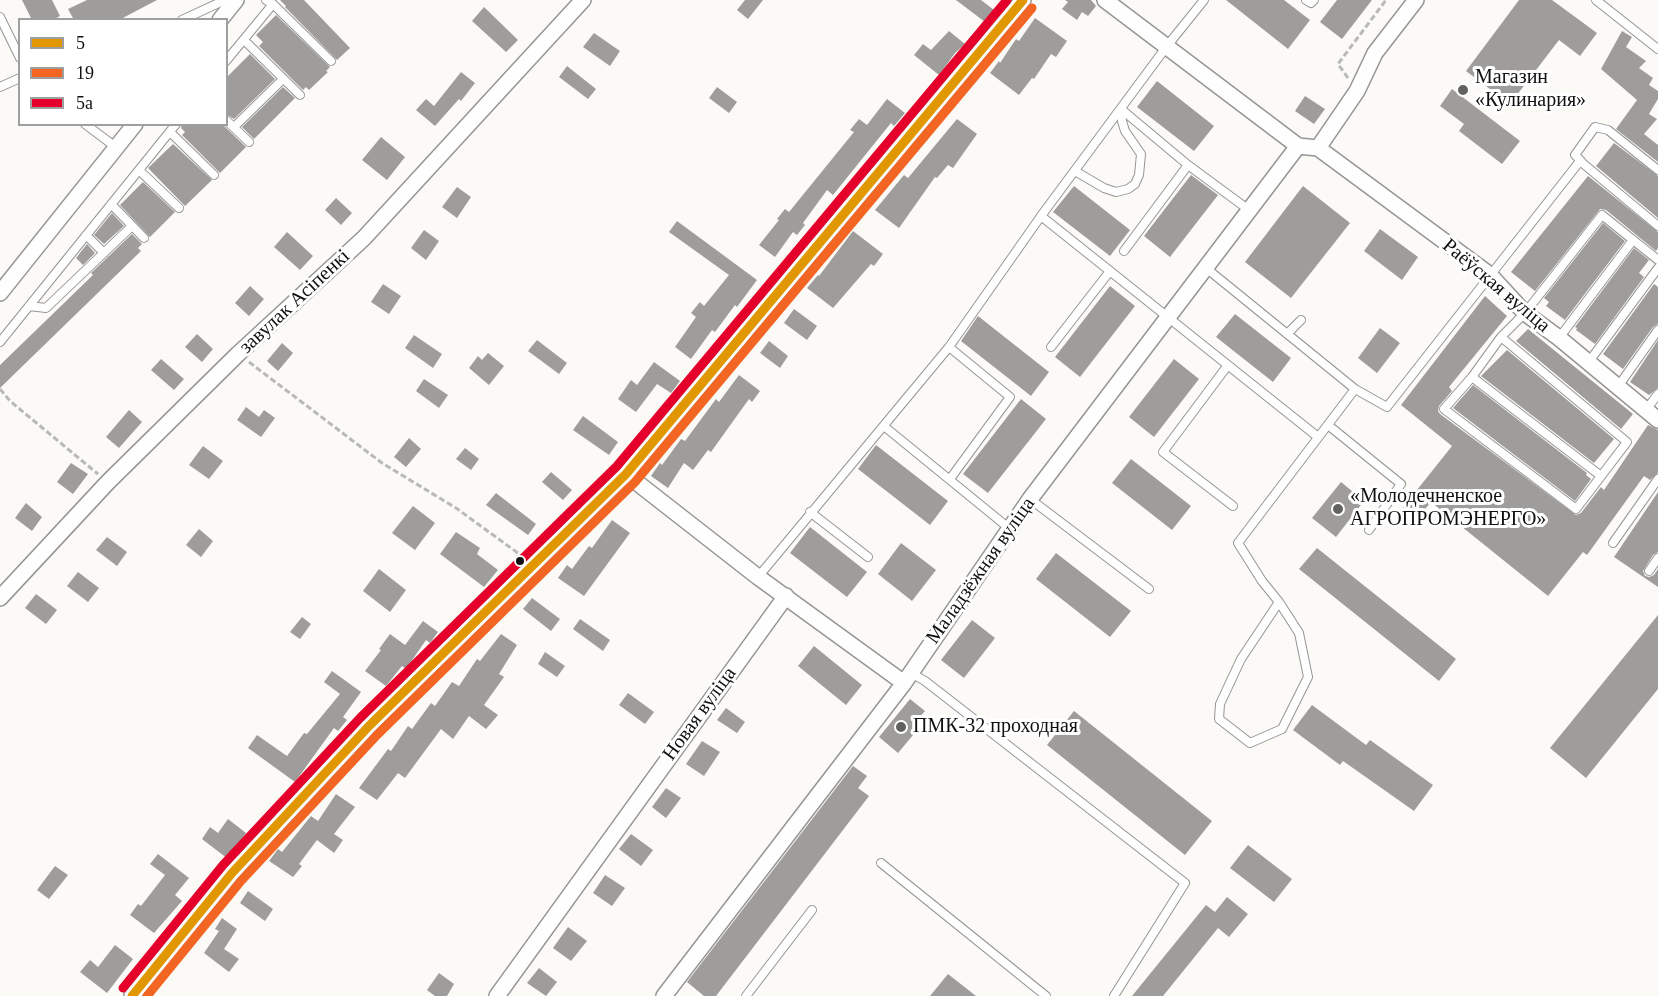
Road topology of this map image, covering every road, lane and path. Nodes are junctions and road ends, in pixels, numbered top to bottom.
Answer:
1 (225, 0) edge
2 (236, 0) edge
3 (583, 0) edge
4 (1023, 0) edge
5 (1105, 0) edge
6 (1204, 0) edge
7 (1306, 0) edge
8 (1314, 0) edge
9 (1386, 0) edge
10 (1416, 0) edge
11 (1596, 0) edge
12 (269, 2) edge
13 (0, 17) edge
14 (186, 18) edge
15 (222, 18) edge
16 (244, 40) junction
17 (1167, 46) junction
18 (1658, 49) edge
19 (18, 54) edge
20 (228, 60) edge
21 (331, 61) dead end
22 (18, 79) edge
23 (283, 79) junction
24 (0, 87) edge
25 (1357, 91) junction
26 (300, 95) dead end
27 (1121, 109) junction
28 (228, 122) edge
29 (88, 126) edge
30 (133, 126) edge
31 (174, 126) edge
32 (234, 127) junction
33 (170, 132) junction
34 (249, 142) dead end
35 (1298, 146) junction
36 (117, 147) junction
37 (1318, 148) junction
38 (1581, 161) junction
39 (1188, 165) junction
40 (140, 170) junction
41 (1658, 170) edge
42 (1075, 171) junction
43 (214, 176) dead end
44 (111, 204) junction
45 (179, 208) dead end
46 (1249, 210) junction
47 (1041, 216) junction
48 (132, 226) junction
49 (1658, 226) edge
50 (86, 235) junction
51 (144, 238) dead end
52 (1633, 240) junction
53 (1124, 251) dead end
54 (104, 253) junction
55 (1658, 260) edge
56 (1206, 268) junction
57 (1658, 268) edge
58 (1110, 271) junction
59 (1490, 275) junction
60 (0, 293) edge
61 (29, 306) junction
62 (1525, 313) junction
63 (1168, 318) junction
64 (1301, 320) dead end
65 (1658, 330) edge
66 (1287, 334) junction
67 (1502, 337) junction
68 (1559, 338) junction
69 (0, 342) edge
70 (949, 347) junction
71 (1051, 347) dead end
72 (238, 354) junction
73 (1588, 363) junction
74 (1228, 365) junction
75 (1472, 377) junction
76 (1617, 388) junction
77 (0, 389) edge
78 (1355, 389) junction
79 (1658, 394) edge
80 (1646, 410) junction
81 (1658, 420) edge
82 (1329, 424) junction
83 (885, 427) junction
84 (1318, 437) junction
85 (626, 474) junction
86 (1601, 476) junction
87 (950, 479) junction
88 (1658, 479) edge
89 (108, 482) junction
90 (1030, 499) junction
91 (1233, 506) dead end
92 (810, 512) junction
93 (1010, 529) junction
94 (1369, 530) dead end
95 (1613, 543) dead end
96 (868, 556) dead end
97 (1658, 558) edge
98 (533, 564) junction
99 (1649, 571) dead end
100 (758, 577) junction
101 (1149, 589) dead end
102 (786, 596) junction
103 (0, 598) edge
104 (1279, 602) junction
105 (907, 678) junction
106 (881, 863) dead end
107 (812, 910) dead end
108 (667, 995) edge
109 (132, 996) edge
110 (497, 996) edge
111 (746, 996) edge
112 (1046, 996) edge
113 (1113, 996) edge

1 - 14 lane
2 - 15 street
3 - 72 street, завулак Асіпенкі
4 - 85 street
5 - 17 street
6 - 17 lane
7 - 8 lane
9 - 25 path
10 - 25 street
11 - 18 lane
12 - 16 lane
12 - 21 lane
13 - 19 lane
16 - 20 lane
16 - 23 lane
17 - 27 lane
17 - 35 street
22 - 24 lane
23 - 26 lane
23 - 32 lane
25 - 37 street
27 - 39 lane
27 - 42 lane
27 - 42 lane
28 - 32 lane
29 - 36 lane
30 - 36 street
31 - 33 lane
32 - 34 lane
33 - 40 lane
33 - 43 lane
35 - 37 street
35 - 46 street, Маладзёжная вуліца
36 - 60 street
37 - 59 street, Раёўская вуліца
38 - 41 lane
38 - 49 lane
38 - 59 lane
39 - 46 lane
39 - 53 lane
40 - 44 lane
40 - 45 lane
42 - 47 lane
44 - 48 lane
44 - 50 lane
46 - 56 street, Маладзёжная вуліца
47 - 58 lane
47 - 70 lane
48 - 51 lane
48 - 54 lane
50 - 54 lane
50 - 61 lane
52 - 55 lane
52 - 62 lane
52 - 68 lane
54 - 61 lane
56 - 63 street, Маладзёжная вуліца
56 - 66 lane
57 - 73 lane
58 - 63 lane
58 - 71 lane
59 - 62 street, Раёўская вуліца
59 - 78 lane
61 - 69 lane
62 - 67 lane
62 - 68 street, Раёўская вуліца
63 - 74 lane
63 - 90 street, Маладзёжная вуліца
64 - 66 lane
65 - 76 lane
66 - 78 lane
67 - 75 lane
67 - 86 lane
68 - 73 street, Раёўская вуліца
70 - 83 lane
70 - 87 lane
72 - 89 street, завулак Асіпенкі
72 - 98 path
73 - 76 street, Раёўская вуліца
74 - 84 lane
74 - 91 lane
75 - 86 lane
75 - 86 lane
76 - 80 street, Раёўская вуліца
77 - 89 path
78 - 82 lane
79 - 80 lane
80 - 81 street, Раёўская вуліца
82 - 84 lane
82 - 94 lane
83 - 87 lane
83 - 92 lane
84 - 104 lane
85 - 98 street
85 - 100 street
87 - 93 lane
88 - 95 lane
89 - 103 street, завулак Асіпенкі
90 - 93 street, Маладзёжная вуліца
90 - 101 lane
92 - 96 lane
92 - 100 lane
93 - 105 street, Маладзёжная вуліца
97 - 99 lane
98 - 109 street
100 - 102 street
102 - 105 street
102 - 110 street, Новая вуліца
104 - 104 lane
105 - 108 street, Маладзёжная вуліца
105 - 113 lane
106 - 112 lane
107 - 111 lane

